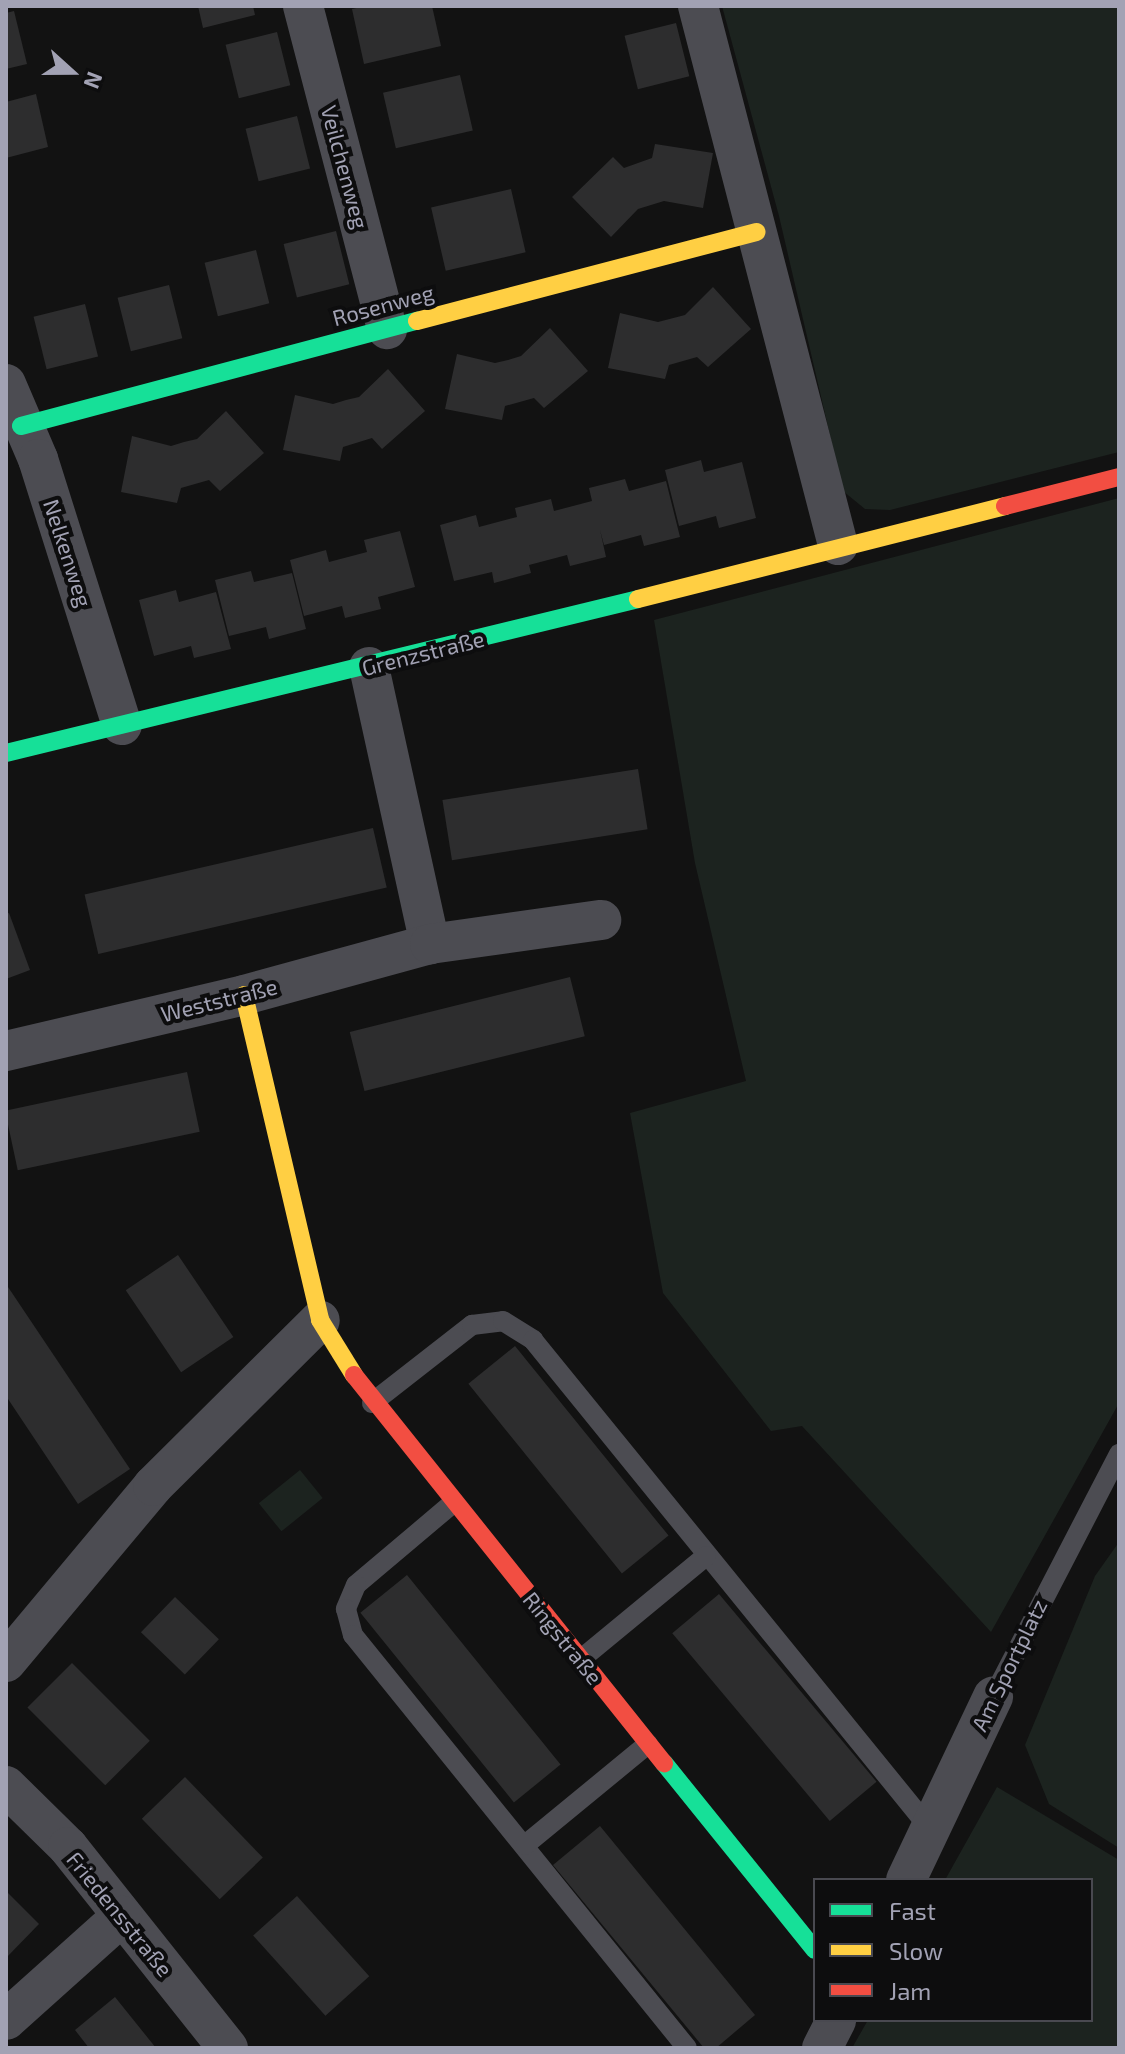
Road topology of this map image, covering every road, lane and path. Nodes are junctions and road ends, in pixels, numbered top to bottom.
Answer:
1 (303, 6) edge
2 (698, 6) edge
3 (757, 232) junction
4 (387, 329) junction
5 (6, 384) edge
6 (21, 426) junction
7 (1119, 477) edge
8 (838, 545) junction
9 (369, 667) junction
10 (122, 725) junction
11 (6, 753) edge
12 (601, 920) dead end
13 (430, 944) junction
14 (244, 995) junction
15 (6, 1051) edge
16 (320, 1320) junction
17 (372, 1403) junction
18 (1119, 1454) edge
19 (453, 1503) junction
20 (706, 1556) junction
21 (580, 1660) junction
22 (6, 1662) edge
23 (993, 1697) joint
24 (648, 1744) junction
25 (6, 1786) edge
26 (931, 1830) junction
27 (525, 1845) junction
28 (907, 1878) edge
29 (122, 1916) junction
30 (813, 1948) edge
31 (6, 2020) edge
32 (835, 2022) edge
33 (228, 2048) edge
34 (687, 2048) edge
35 (822, 2048) edge

1 - 4 street, Veilchenweg
2 - 3 street
3 - 4 street, Rosenweg
3 - 8 street
4 - 6 street, Rosenweg
5 - 6 street, Nelkenweg
6 - 10 street, Nelkenweg
7 - 8 street, Grenzstraße
8 - 9 street, Grenzstraße
9 - 10 street, Grenzstraße
9 - 13 street
10 - 11 street, Grenzstraße
12 - 13 street, Weststraße
13 - 14 street, Weststraße
14 - 15 street, Weststraße
14 - 16 street, Ringstraße
16 - 17 street, Ringstraße
16 - 22 street
17 - 19 street, Ringstraße
17 - 20 lane
18 - 23 lane, Am Sportplatz
19 - 21 street, Ringstraße
19 - 27 lane
20 - 21 lane
20 - 26 lane
21 - 24 street, Ringstraße
23 - 26 street, Am Sportplatz
24 - 27 lane
24 - 30 street, Ringstraße
25 - 29 street, Friedensstraße
26 - 28 street, Am Sportplatz
27 - 34 lane
29 - 31 street
29 - 33 street, Friedensstraße
32 - 35 street

